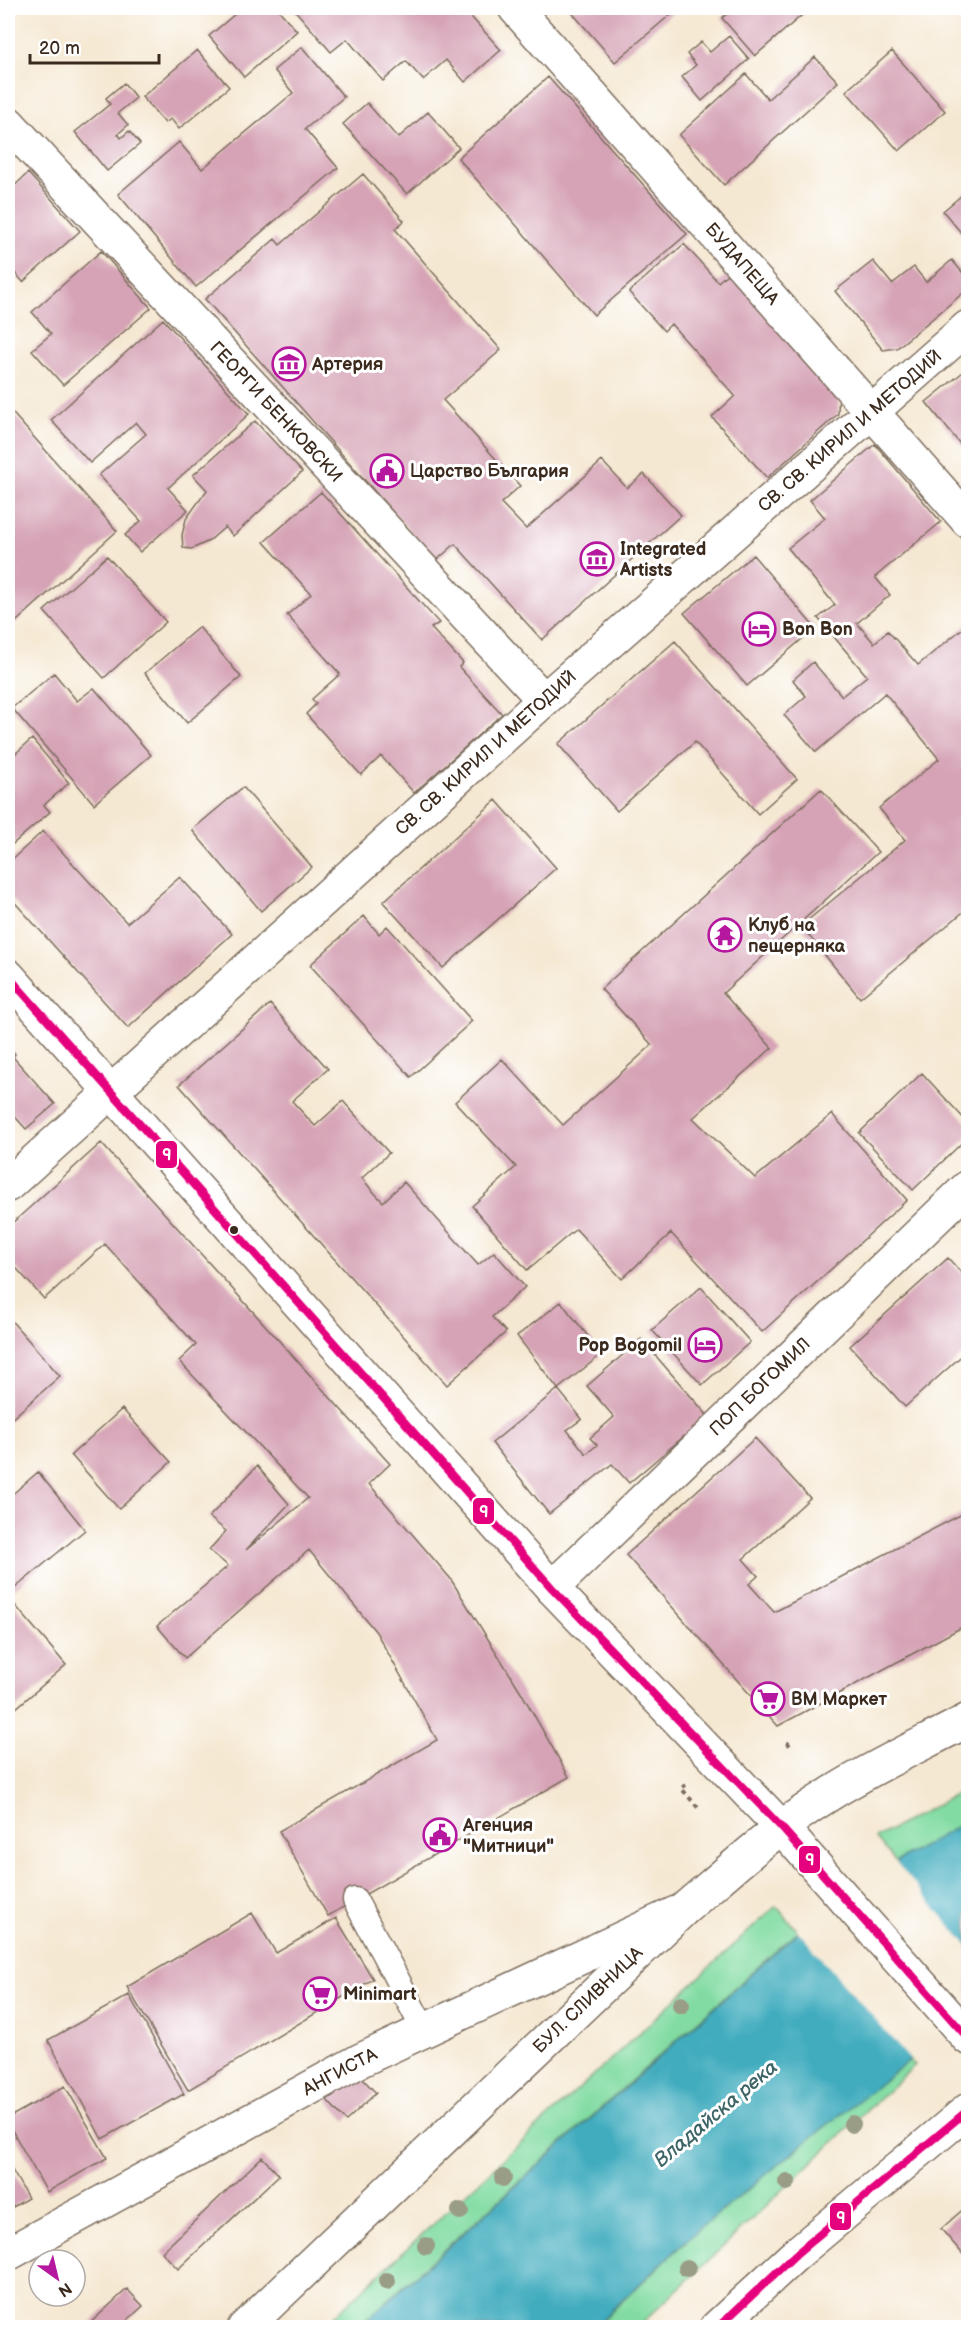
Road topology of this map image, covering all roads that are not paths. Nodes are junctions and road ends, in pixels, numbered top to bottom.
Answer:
1 (515, 8) edge
2 (8, 123) edge
3 (969, 327) edge
4 (872, 412) junction
5 (969, 522) edge
6 (544, 700) junction
7 (8, 976) edge
8 (111, 1093) junction
9 (8, 1185) edge
10 (969, 1187) edge
11 (552, 1588) junction
12 (969, 1720) edge
13 (781, 1827) junction
14 (355, 1900) dead end
15 (683, 1910) junction
16 (424, 2030) junction
17 (966, 2035) edge
18 (969, 2110) edge
19 (8, 2254) edge
20 (244, 2328) edge
21 (716, 2328) edge

1 - 4 street, БУДАПЕЩА
2 - 6 street, ГЕОРГИ БЕНКОВСКИ
3 - 4 street, СВ. СВ. КИРИЛ И МЕТОДИЙ
4 - 5 street, БУДАПЕЩА
4 - 6 street, СВ. СВ. КИРИЛ И МЕТОДИЙ
6 - 8 street, СВ. СВ. КИРИЛ И МЕТОДИЙ
7 - 8 street
8 - 9 street, СВ. СВ. КИРИЛ И МЕТОДИЙ
8 - 11 street
10 - 11 street, ПОП БОГОМИЛ
11 - 13 street
12 - 13 street, БУЛ. СЛИВНИЦА
13 - 15 street, БУЛ. СЛИВНИЦА
13 - 17 street
14 - 16 lane
15 - 16 street, АНГИСТА
15 - 20 street, БУЛ. СЛИВНИЦА
16 - 19 street, АНГИСТА
18 - 21 street

